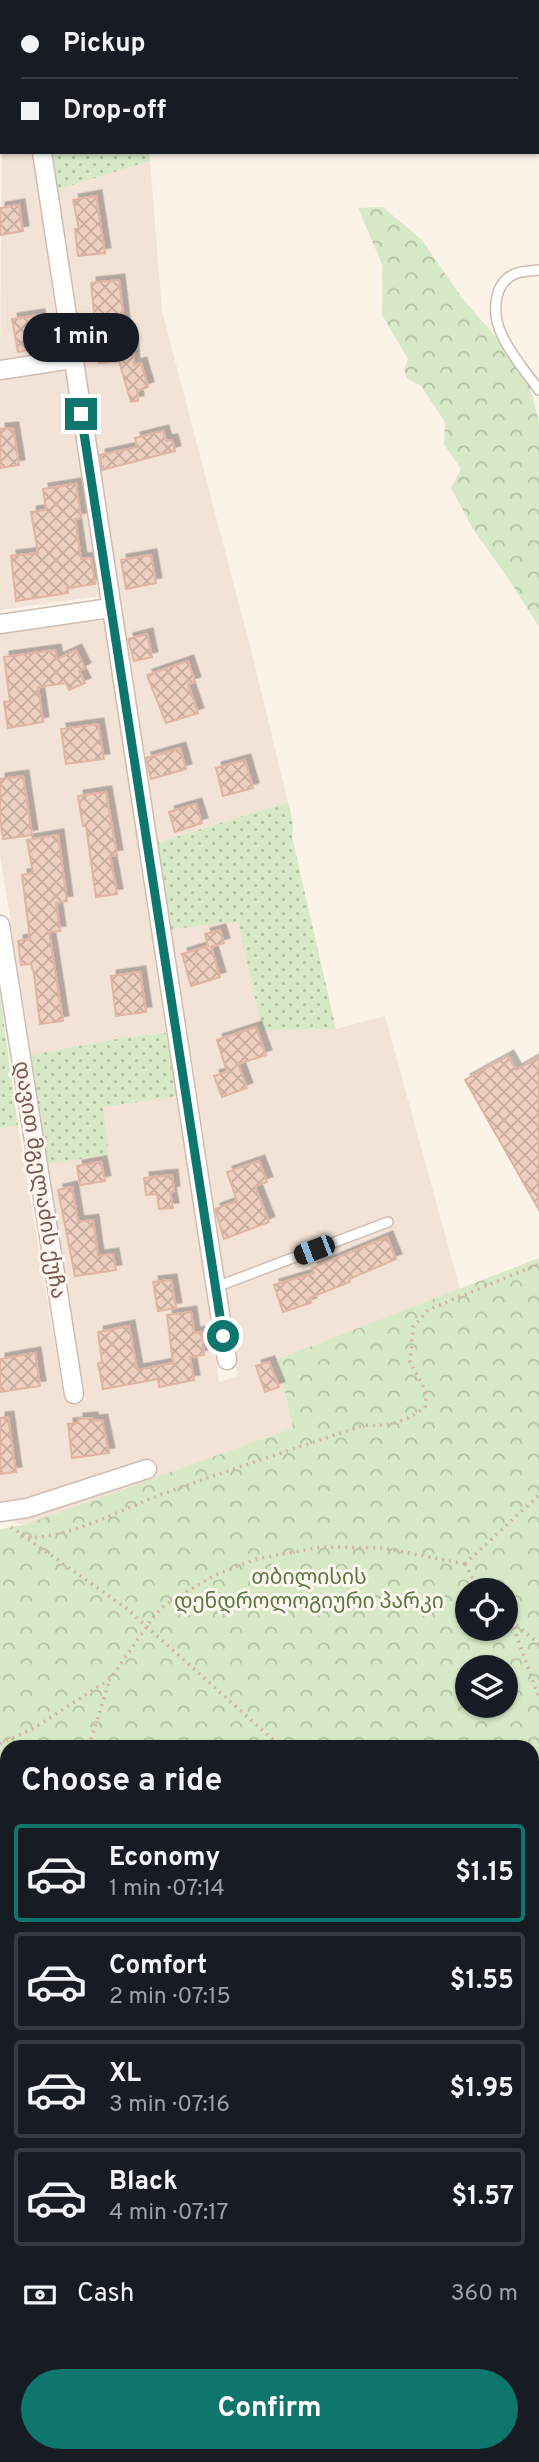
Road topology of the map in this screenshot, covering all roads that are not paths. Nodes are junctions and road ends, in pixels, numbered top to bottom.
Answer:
1 (42, 154) edge
2 (539, 270) edge
3 (72, 359) junction
4 (0, 370) edge
5 (539, 390) edge
6 (110, 608) junction
7 (0, 624) edge
8 (0, 925) edge
9 (2, 947) edge
10 (388, 1222) dead end
11 (216, 1287) junction
12 (227, 1360) dead end
13 (74, 1394) dead end
14 (147, 1469) dead end
15 (0, 1512) edge

1 - 3 street
2 - 5 lane
3 - 4 street
3 - 6 street
6 - 7 street
6 - 11 street
8 - 9 street, დავით მგელაძის ქუჩა
9 - 13 street, დავით მგელაძის ქუჩა
10 - 11 lane
11 - 12 street
14 - 15 street

